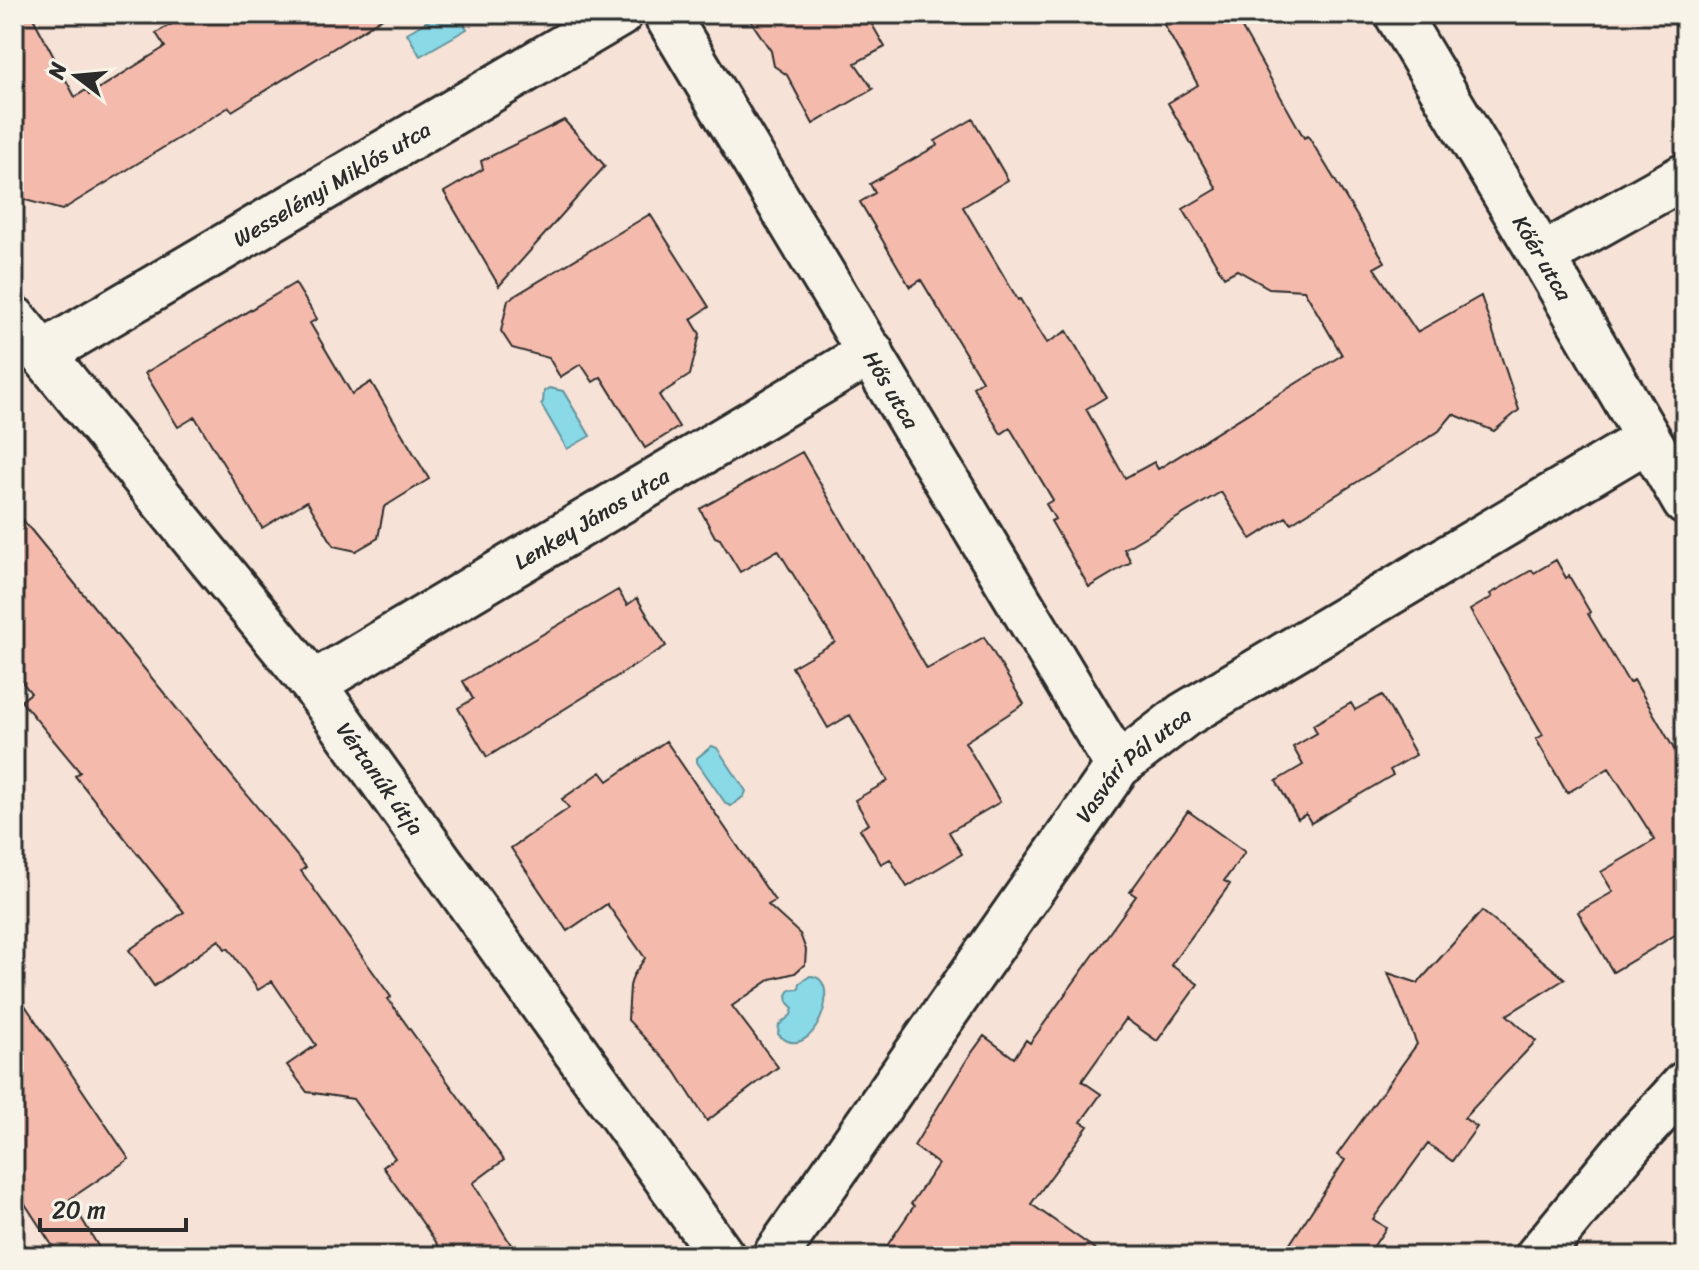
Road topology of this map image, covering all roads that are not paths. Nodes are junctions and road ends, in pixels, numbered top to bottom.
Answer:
1 (620, 14) edge
2 (666, 14) edge
3 (1397, 14) edge
4 (1685, 176) edge
5 (1542, 256) junction
6 (14, 319) edge
7 (871, 352) junction
8 (42, 354) junction
9 (1648, 439) junction
10 (1685, 502) edge
11 (313, 684) junction
12 (1118, 766) junction
13 (1685, 1084) edge
14 (722, 1256) edge
15 (775, 1256) edge
16 (1538, 1256) edge

1 - 8 street, Wesselényi Miklós utca
2 - 7 street, Hős utca
3 - 5 street, Kőér utca
4 - 5 street
5 - 9 street, Kőér utca
6 - 8 street, Vértanúk útja
7 - 11 street, Lenkey János utca
7 - 12 street, Hős utca
8 - 11 street, Vértanúk útja
9 - 10 street, Kőér utca
9 - 12 street, Vasvári Pál utca
11 - 14 street, Vértanúk útja
12 - 15 street, Vasvári Pál utca
13 - 16 street

